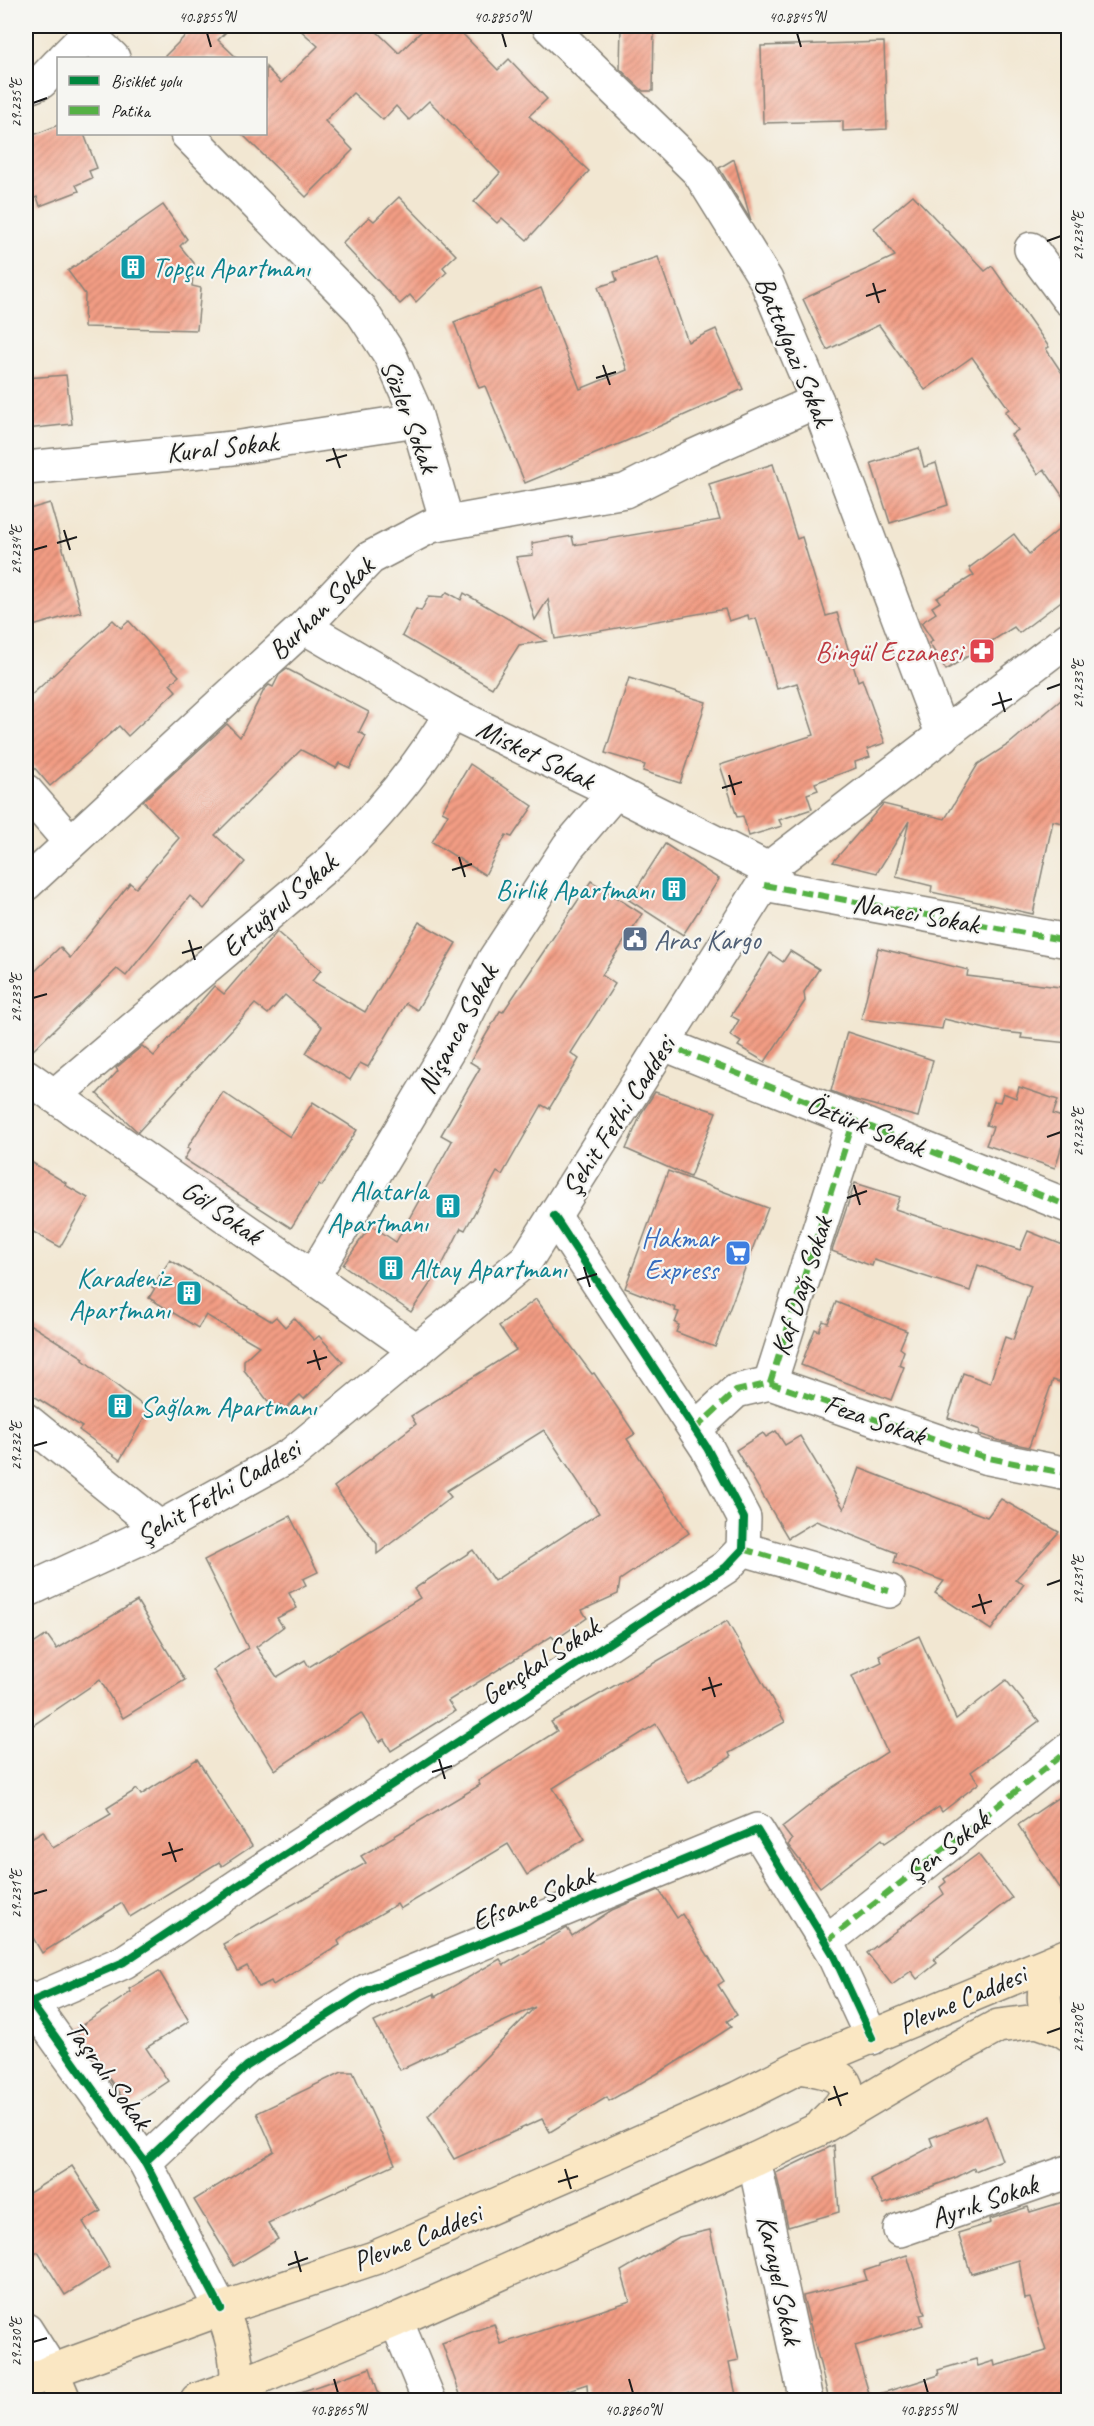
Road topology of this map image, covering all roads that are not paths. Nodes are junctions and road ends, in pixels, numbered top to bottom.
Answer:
1 (549, 26) edge
2 (92, 30) edge
3 (65, 57) edge
4 (112, 57) edge
5 (57, 65) edge
6 (26, 87) edge
7 (188, 135) edge
8 (1030, 249) dead end
9 (1068, 299) edge
10 (817, 401) junction
11 (417, 420) junction
12 (26, 468) edge
13 (447, 522) junction
14 (304, 627) junction
15 (1068, 639) edge
16 (451, 713) junction
17 (943, 736) junction
18 (26, 791) edge
19 (615, 792) junction
20 (70, 842) junction
21 (768, 878) junction
22 (26, 884) edge
23 (1068, 941) edge
24 (663, 1044) junction
25 (26, 1076) edge
26 (54, 1096) junction
27 (854, 1120) junction
28 (1068, 1206) edge
29 (554, 1216) junction
30 (313, 1277) junction
31 (416, 1350) junction
32 (770, 1383) junction
33 (26, 1420) edge
34 (695, 1429) junction
35 (1068, 1474) edge
36 (160, 1528) junction
37 (743, 1549) junction
38 (889, 1591) dead end
39 (26, 1592) edge
40 (1068, 1750) edge
41 (826, 1942) junction
42 (1064, 1957) edge
43 (27, 2001) edge
44 (1064, 2031) edge
45 (872, 2038) junction
46 (799, 2067) junction
47 (819, 2129) junction
48 (754, 2160) junction
49 (145, 2162) junction
50 (1068, 2172) edge
51 (900, 2230) dead end
52 (221, 2309) junction
53 (396, 2320) junction
54 (26, 2330) edge
55 (39, 2377) edge
56 (228, 2389) junction
57 (64, 2400) edge
58 (197, 2400) edge
59 (429, 2400) edge
60 (806, 2400) edge

1 - 10 street, Battalgazi Sokak
2 - 3 street
2 - 4 street
5 - 6 street
7 - 11 street, Sözler Sokak
8 - 9 street
10 - 13 street, Burhan Sokak
10 - 17 street, Battalgazi Sokak
11 - 12 street, Kural Sokak
11 - 13 street, Sözler Sokak
13 - 14 street, Burhan Sokak
14 - 16 street, Misket Sokak
14 - 20 street, Burhan Sokak
15 - 17 street, Şehit Fethi Caddesi
16 - 19 street, Misket Sokak
16 - 26 street, Ertuğrul Sokak
17 - 21 street, Şehit Fethi Caddesi
18 - 20 street
19 - 21 street, Misket Sokak
19 - 30 street, Nişanca Sokak
20 - 22 street, Burhan Sokak
21 - 23 street, Naneci Sokak
21 - 24 street, Şehit Fethi Caddesi
24 - 27 street, Öztürk Sokak
24 - 29 street, Şehit Fethi Caddesi
25 - 26 street, Göl Sokak
26 - 30 street, Göl Sokak
27 - 28 street, Öztürk Sokak
27 - 32 street, Kaf Dağı Sokak
29 - 31 street, Şehit Fethi Caddesi
29 - 34 street
30 - 31 street, Göl Sokak
31 - 36 street, Şehit Fethi Caddesi
32 - 34 street
32 - 35 street, Feza Sokak
33 - 36 street
34 - 37 street
36 - 39 street, Şehit Fethi Caddesi
37 - 38 street
37 - 43 street, Gençkal Sokak
40 - 41 street, Şen Sokak
41 - 45 street, Efsane Sokak
41 - 49 street, Efsane Sokak
42 - 44 main road
42 - 45 main road, Plevne Caddesi
43 - 49 street, Taşralı Sokak
44 - 47 main road, Plevne Caddesi
45 - 46 main road, Plevne Caddesi
46 - 47 main road, Plevne Caddesi
46 - 52 main road, Plevne Caddesi
47 - 48 main road, Plevne Caddesi
48 - 53 main road, Plevne Caddesi
48 - 60 street, Karayel Sokak
49 - 52 street, Taşralı Sokak
50 - 51 street, Ayrık Sokak
52 - 55 main road, Plevne Caddesi
52 - 56 main road
53 - 56 main road, Plevne Caddesi
53 - 59 street
54 - 55 street
55 - 57 main road
56 - 58 main road, Plevne Caddesi

